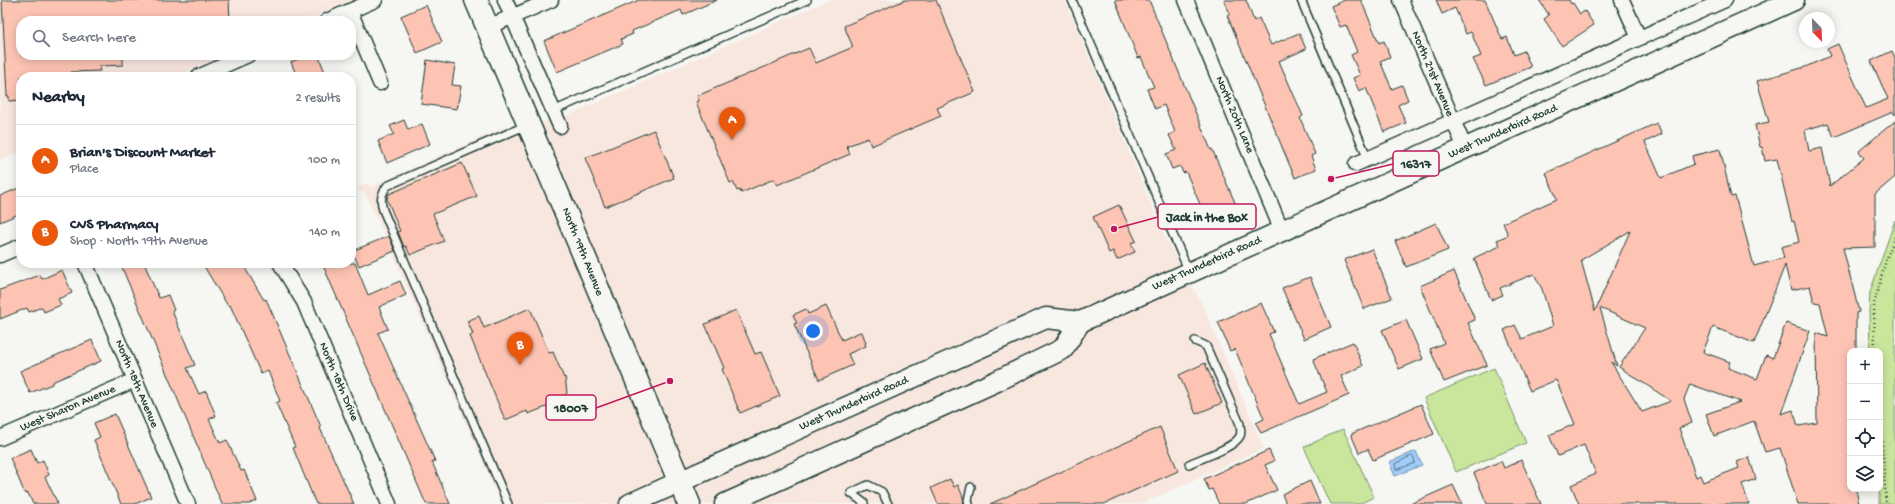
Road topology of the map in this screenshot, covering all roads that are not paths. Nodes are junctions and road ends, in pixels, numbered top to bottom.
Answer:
1 (375, 0) edge
2 (476, 0) edge
3 (505, 0) edge
4 (551, 0) edge
5 (807, 0) edge
6 (1072, 0) edge
7 (1186, 0) edge
8 (1301, 0) edge
9 (1401, 0) edge
10 (1622, 0) edge
11 (1725, 0) edge
12 (1794, 0) edge
13 (350, 11) junction
14 (338, 16) edge
15 (352, 16) edge
16 (512, 17) junction
17 (356, 25) edge
18 (488, 27) junction
19 (1639, 38) junction
20 (237, 60) edge
21 (209, 72) edge
22 (380, 83) dead end
23 (553, 111) junction
24 (1452, 122) junction
25 (529, 124) junction
26 (560, 126) dead end
27 (1465, 148) junction
28 (1362, 162) joint
29 (1282, 231) junction
30 (16, 248) edge
31 (0, 255) edge
32 (87, 268) edge
33 (283, 268) edge
34 (1189, 273) junction
35 (1080, 322) junction
36 (1195, 341) dead end
37 (135, 380) junction
38 (0, 438) edge
39 (1189, 464) dead end
40 (679, 483) junction
41 (971, 487) dead end
42 (864, 503) dead end
43 (188, 504) edge
44 (389, 504) edge
45 (508, 504) edge
46 (630, 504) edge
47 (689, 504) edge
48 (726, 504) edge
49 (888, 504) edge
50 (969, 504) edge

1 - 13 street
2 - 18 main road, North 19th Avenue
3 - 16 street
4 - 16 street
5 - 23 lane
6 - 34 lane
7 - 29 street, North 20th Lane
8 - 28 lane
9 - 24 street, North 21st Avenue
10 - 19 street
11 - 19 street
12 - 27 main road, West Thunderbird Road
13 - 14 street
13 - 15 street
16 - 18 street
16 - 23 street
17 - 22 street
18 - 25 main road, North 19th Avenue
19 - 24 street
20 - 21 street
23 - 26 street
24 - 27 street, North 21st Avenue
24 - 28 street
25 - 40 main road, North 19th Avenue
25 - 45 lane
27 - 29 main road, West Thunderbird Road
29 - 34 main road, West Thunderbird Road
30 - 31 street
32 - 37 street, North 18th Avenue
33 - 44 street, North 18th Drive
34 - 35 main road, West Thunderbird Road
35 - 40 main road, West Thunderbird Road
35 - 48 main road
36 - 39 lane
37 - 38 street, West Sharon Avenue
37 - 43 street, North 18th Avenue
40 - 46 main road, West Thunderbird Road
40 - 47 main road, North 19th Avenue
41 - 50 lane
42 - 49 lane

